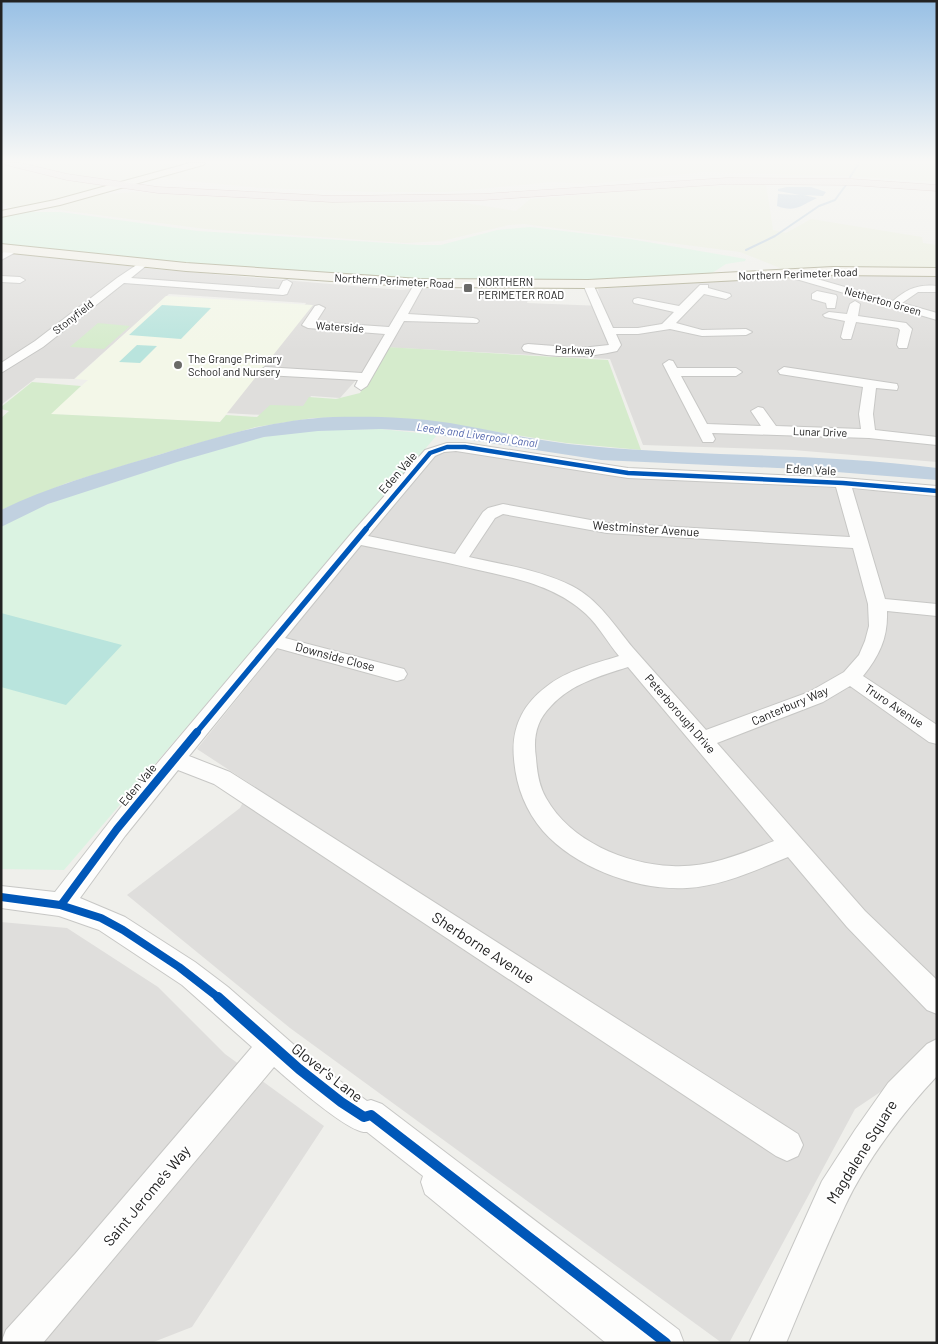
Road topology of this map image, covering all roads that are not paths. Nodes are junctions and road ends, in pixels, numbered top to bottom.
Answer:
1 (7, 249) edge
2 (1, 257) edge
3 (144, 263) junction
4 (937, 272) edge
5 (800, 277) dead end
6 (1, 279) edge
7 (20, 280) dead end
8 (121, 280) junction
9 (287, 283) dead end
10 (420, 283) junction
11 (588, 284) junction
12 (937, 289) edge
13 (855, 293) junction
14 (726, 296) dead end
15 (638, 301) dead end
16 (831, 301) dead end
17 (895, 304) junction
18 (319, 308) dead end
19 (681, 310) junction
20 (400, 317) junction
21 (937, 317) edge
22 (852, 318) junction
23 (473, 321) dead end
24 (668, 325) junction
25 (392, 331) junction
26 (609, 331) junction
27 (746, 332) dead end
28 (847, 337) dead end
29 (903, 345) dead end
30 (528, 348) dead end
31 (1, 369) edge
32 (265, 371) dead end
33 (784, 371) dead end
34 (735, 372) dead end
35 (870, 384) junction
36 (892, 387) dead end
37 (758, 411) dead end
38 (771, 430) junction
39 (869, 434) junction
40 (937, 441) edge
41 (843, 483) junction
42 (937, 491) edge
43 (356, 540) junction
44 (859, 543) junction
45 (459, 560) junction
46 (877, 604) junction
47 (937, 610) edge
48 (273, 641) junction
49 (633, 659) junction
50 (397, 674) dead end
51 (851, 677) junction
52 (937, 736) edge
53 (703, 740) junction
54 (174, 760) junction
55 (791, 844) junction
56 (1, 897) edge
57 (61, 905) junction
58 (937, 1000) edge
59 (272, 1047) junction
60 (937, 1054) edge
61 (364, 1117) junction
62 (787, 1145) dead end
63 (19, 1343) edge
64 (635, 1343) edge
65 (666, 1343) edge
66 (767, 1343) edge

1 - 2 street
1 - 3 main road, Northern Perimeter Road
3 - 8 street, Stonyfield
3 - 10 main road, Northern Perimeter Road
4 - 11 main road, Northern Perimeter Road
5 - 13 street, Netherton Green
6 - 7 street
8 - 9 street
8 - 31 street, Stonyfield
10 - 11 main road, Northern Perimeter Road
10 - 20 street
11 - 26 street, Parkway
12 - 17 street
13 - 17 street, Netherton Green
13 - 22 street
14 - 19 street
15 - 19 street
16 - 22 street
17 - 21 street, Netherton Green
18 - 25 street, Waterside
19 - 24 street
20 - 23 street
20 - 25 street
22 - 28 street
22 - 29 street
24 - 26 street
24 - 27 street
25 - 32 street
26 - 30 street, Parkway
33 - 35 street
34 - 38 street, Lunar Drive
35 - 36 street
35 - 39 street
37 - 38 street
38 - 39 street, Lunar Drive
39 - 40 street, Lunar Drive
41 - 42 street, Eden Vale
41 - 43 street, Eden Vale
41 - 44 street, Canterbury Way
43 - 45 street, Peterborough Drive
43 - 48 street, Eden Vale
44 - 45 street, Westminster Avenue
44 - 46 street, Canterbury Way
45 - 49 street, Peterborough Drive
46 - 47 street
46 - 51 street, Canterbury Way
48 - 50 street, Downside Close
48 - 54 street, Eden Vale
49 - 53 street, Peterborough Drive
49 - 55 street
51 - 52 street, Truro Avenue
51 - 53 street, Canterbury Way
53 - 55 street, Peterborough Drive
54 - 57 street, Eden Vale
54 - 62 street, Sherborne Avenue
55 - 58 street, Peterborough Drive
56 - 57 street, Glover's Lane
57 - 59 street, Glover's Lane
59 - 61 street, Glover's Lane
59 - 63 street, Saint Jerome's Way
60 - 66 street, Magdalene Square
61 - 64 street, Glover's Lane
61 - 65 street, Glover's Lane

